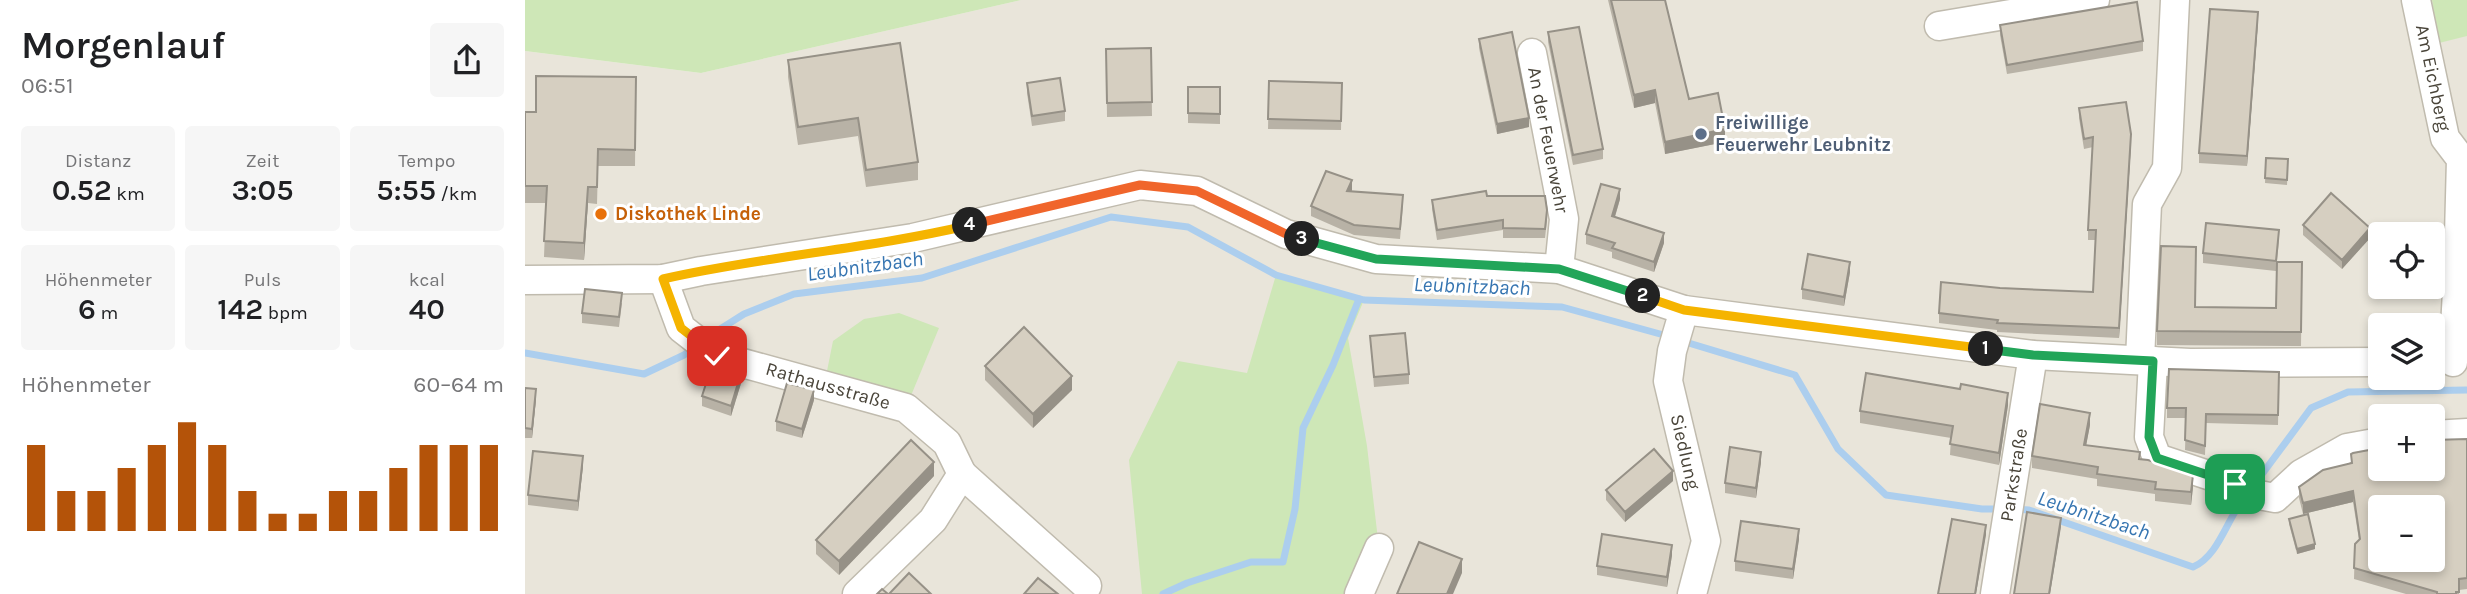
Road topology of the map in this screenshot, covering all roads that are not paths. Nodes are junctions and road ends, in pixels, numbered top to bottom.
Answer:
1 (2095, 0) edge
2 (2175, 0) edge
3 (2416, 0) edge
4 (1939, 26) dead end
5 (1532, 53) dead end
6 (1559, 269) junction
7 (663, 279) junction
8 (525, 280) edge
9 (1683, 316) junction
10 (2033, 355) junction
11 (2146, 361) junction
12 (2368, 362) edge
13 (2451, 362) edge
14 (2467, 433) edge
15 (2445, 434) edge
16 (2368, 445) edge
17 (962, 474) junction
18 (1379, 548) dead end
19 (1087, 586) dead end
20 (857, 594) edge
21 (1359, 594) edge
22 (1692, 594) edge
23 (1995, 594) edge

1 - 4 street
2 - 11 street
3 - 13 street, Am Eichberg
5 - 6 street, An der Feuerwehr
6 - 7 street
6 - 9 street
7 - 8 street
7 - 17 street, Rathausstraße
9 - 10 street
9 - 22 street, Siedlung
10 - 11 street
10 - 23 street, Parkstraße
11 - 12 street
11 - 16 street
14 - 15 street
17 - 19 street, Rathausstraße
17 - 20 street
18 - 21 street

